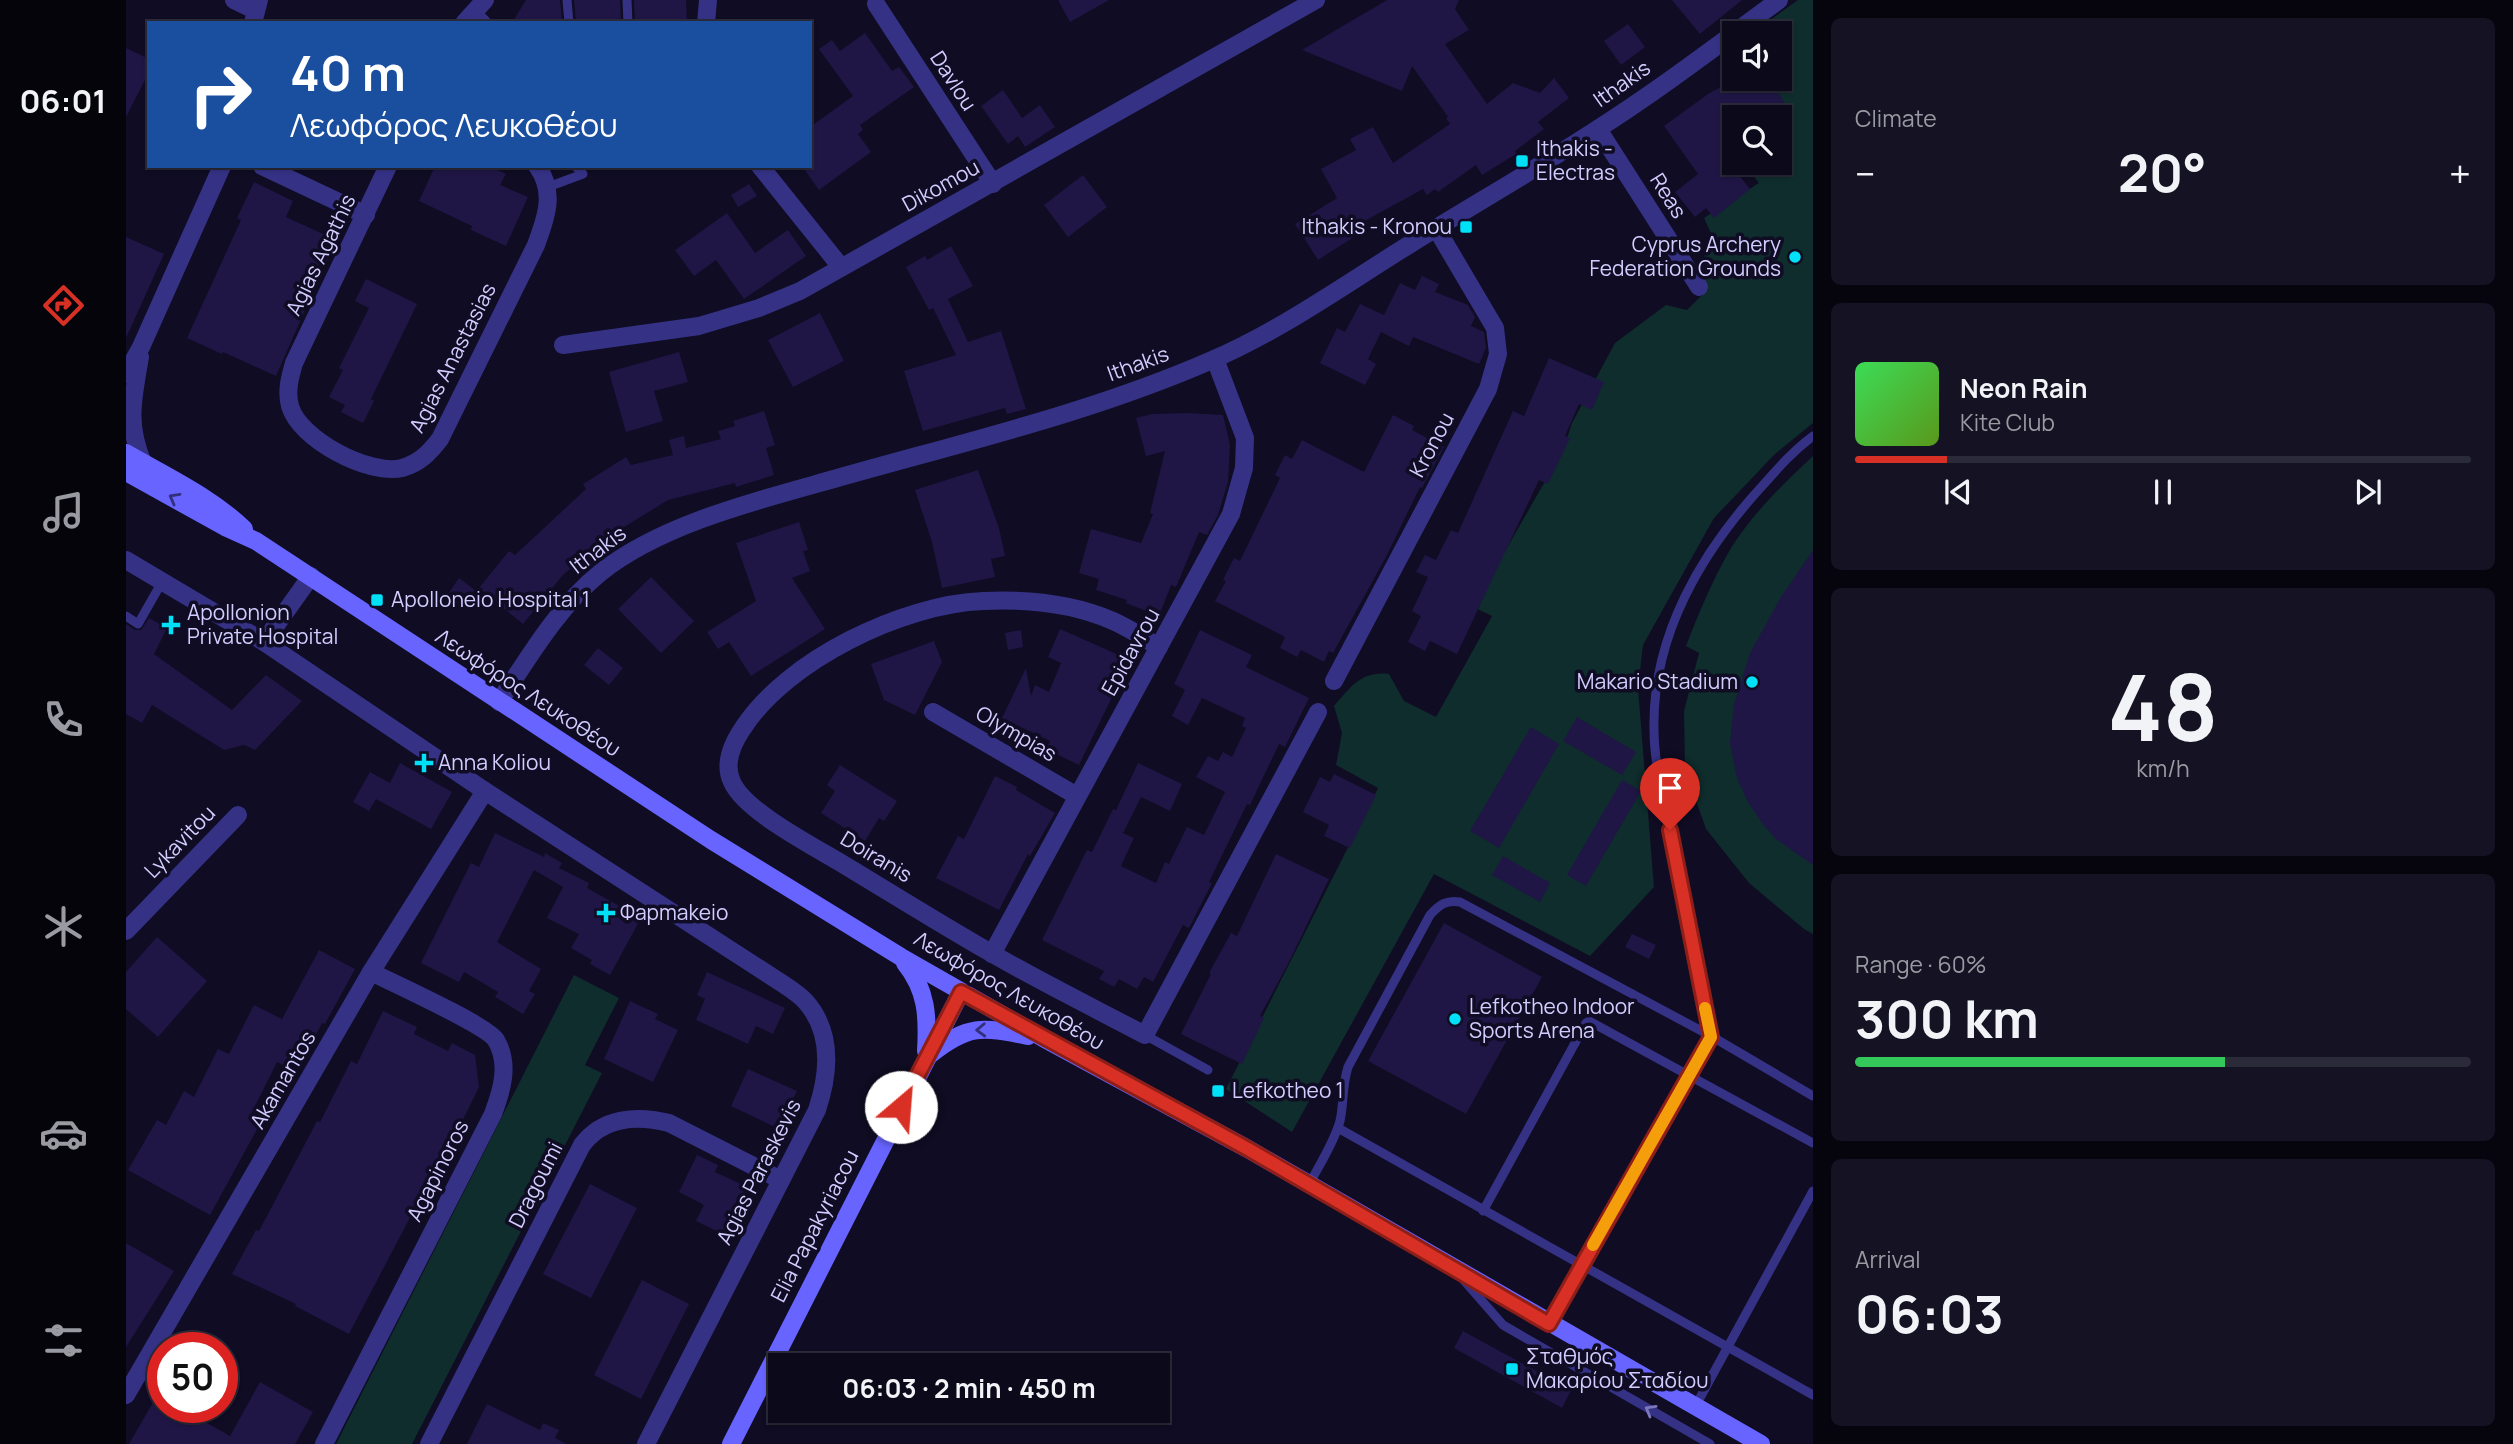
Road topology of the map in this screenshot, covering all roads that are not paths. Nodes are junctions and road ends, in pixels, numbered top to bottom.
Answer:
1 (234, 0) edge
2 (566, 0) edge
3 (627, 0) edge
4 (708, 0) edge
5 (1316, 0) edge
6 (1779, 0) edge
7 (876, 4) dead end
8 (256, 11) edge
9 (569, 21) edge
10 (628, 21) edge
11 (706, 21) edge
12 (1598, 129) junction
13 (221, 168) edge
14 (265, 168) edge
15 (387, 168) edge
16 (538, 168) edge
17 (577, 168) edge
18 (762, 168) edge
19 (993, 184) junction
20 (548, 187) junction
21 (366, 215) junction
22 (1436, 228) junction
23 (841, 267) junction
24 (1699, 287) dead end
25 (563, 345) dead end
26 (141, 347) junction
27 (1215, 359) junction
28 (294, 363) joint
29 (126, 374) edge
30 (1813, 436) edge
31 (126, 453) edge
32 (143, 463) junction
33 (126, 472) edge
34 (257, 541) junction
35 (126, 560) edge
36 (311, 576) junction
37 (162, 582) junction
38 (126, 616) edge
39 (264, 642) junction
40 (1159, 647) junction
41 (1334, 681) dead end
42 (499, 702) junction
43 (933, 712) dead end
44 (1318, 712) dead end
45 (485, 791) junction
46 (1077, 796) junction
47 (238, 815) dead end
48 (126, 931) edge
49 (992, 954) junction
50 (901, 957) junction
51 (371, 972) junction
52 (961, 992) junction
53 (1145, 1035) junction
54 (1711, 1037) junction
55 (1043, 1038) junction
56 (926, 1058) junction
57 (1208, 1070) dead end
58 (1691, 1076) junction
59 (1813, 1096) edge
60 (1338, 1128) junction
61 (1813, 1143) edge
62 (782, 1180) junction
63 (1309, 1185) junction
64 (1813, 1191) edge
65 (1483, 1211) junction
66 (1581, 1266) junction
67 (1455, 1269) junction
68 (1549, 1324) junction
69 (1727, 1347) junction
70 (126, 1395) edge
71 (1813, 1395) edge
72 (1695, 1407) junction
73 (324, 1444) edge
74 (429, 1444) edge
75 (646, 1444) edge
76 (730, 1444) edge
77 (1710, 1444) edge
78 (1761, 1444) edge

1 - 8 street
2 - 9 lane
3 - 10 lane
4 - 11 street
5 - 19 street, Dikomou
6 - 12 street, Ithakis
7 - 19 street, Davlou
12 - 22 street, Ithakis
12 - 24 street, Reas
13 - 26 street
14 - 21 street
15 - 21 street, Agias Agathis
16 - 20 street
17 - 20 lane
18 - 23 street
19 - 23 street, Dikomou
20 - 28 street, Agias Anastasias
21 - 28 street, Agias Agathis
22 - 27 street, Ithakis
22 - 41 street, Kronou
23 - 25 street, Dikomou
26 - 29 street
26 - 32 street
27 - 40 street, Epidavrou
27 - 42 street, Ithakis
30 - 54 lane
31 - 32 main road, Λεωφόρος Λευκοθέου
32 - 34 main road, Λεωφόρος Λευκοθέου
34 -> 33 main road, Λεωφόρος Λευκοθέου
34 - 36 main road, Λεωφόρος Λευκοθέου
35 - 37 street, Agias Paraskevis
36 - 39 street
36 - 42 main road, Λεωφόρος Λευκοθέου
37 - 38 lane
37 - 39 street, Agias Paraskevis
39 - 45 street, Agias Paraskevis
40 - 46 street, Epidavrou
40 - 49 street, Doiranis
42 - 50 main road, Λεωφόρος Λευκοθέου
43 - 46 street, Olympias
44 - 53 street
45 - 51 street, Akamantos
45 - 62 street, Agias Paraskevis
46 - 49 street, Epidavrou
47 - 48 street, Lykavitou
49 - 53 street, Doiranis
50 - 52 main road, Λεωφόρος Λευκοθέου
50 - 56 main road
51 - 70 street, Akamantos
51 - 73 street, Agapinoros
52 - 55 main road, Λεωφόρος Λευκοθέου
52 - 56 main road, Elia Papakyriacou
53 - 57 lane
54 - 58 lane
54 - 59 lane
54 - 60 lane
55 -> 56 main road
55 - 63 main road, Λεωφόρος Λευκοθέου
56 - 76 main road, Elia Papakyriacou
58 - 61 lane
58 - 65 lane
58 - 66 lane
60 - 63 lane
60 - 65 lane
62 - 74 street, Dragoumi
62 - 75 street, Agias Paraskevis
63 - 67 main road, Λεωφόρος Λευκοθέου
64 - 69 lane
65 - 66 lane
66 - 68 lane
66 - 69 lane
67 - 68 main road, Λεωφόρος Λευκοθέου
77 -> 67 lane
68 - 72 main road, Λεωφόρος Λευκοθέου
69 - 71 lane
69 - 72 lane
72 - 78 main road, Λεωφόρος Λευκοθέου

